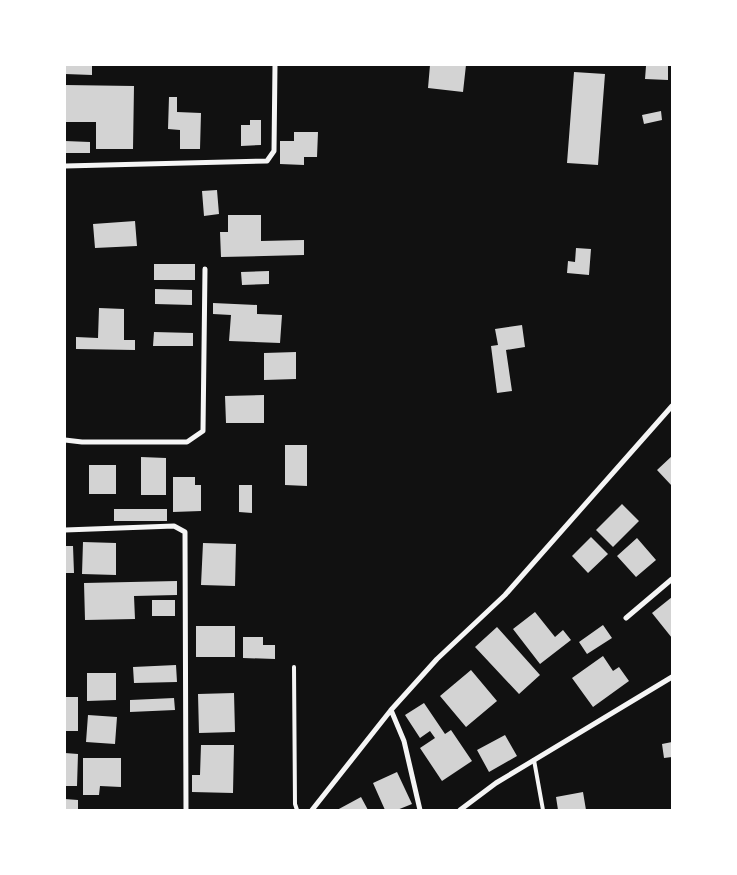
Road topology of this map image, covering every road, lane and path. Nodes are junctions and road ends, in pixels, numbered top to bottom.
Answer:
1 (274, 65) edge
2 (65, 166) edge
3 (206, 269) dead end
4 (672, 406) edge
5 (65, 440) edge
6 (65, 530) edge
7 (672, 580) edge
8 (626, 618) dead end
9 (294, 667) dead end
10 (672, 677) edge
11 (391, 710) junction
12 (534, 760) junction
13 (186, 810) edge
14 (298, 810) edge
15 (312, 810) edge
16 (420, 810) edge
17 (460, 810) edge
18 (543, 810) edge

1 - 2 street
3 - 5 street
4 - 11 street
6 - 13 street
7 - 8 street
9 - 14 lane
10 - 12 street
11 - 15 street
11 - 16 street
12 - 17 street
12 - 18 lane

